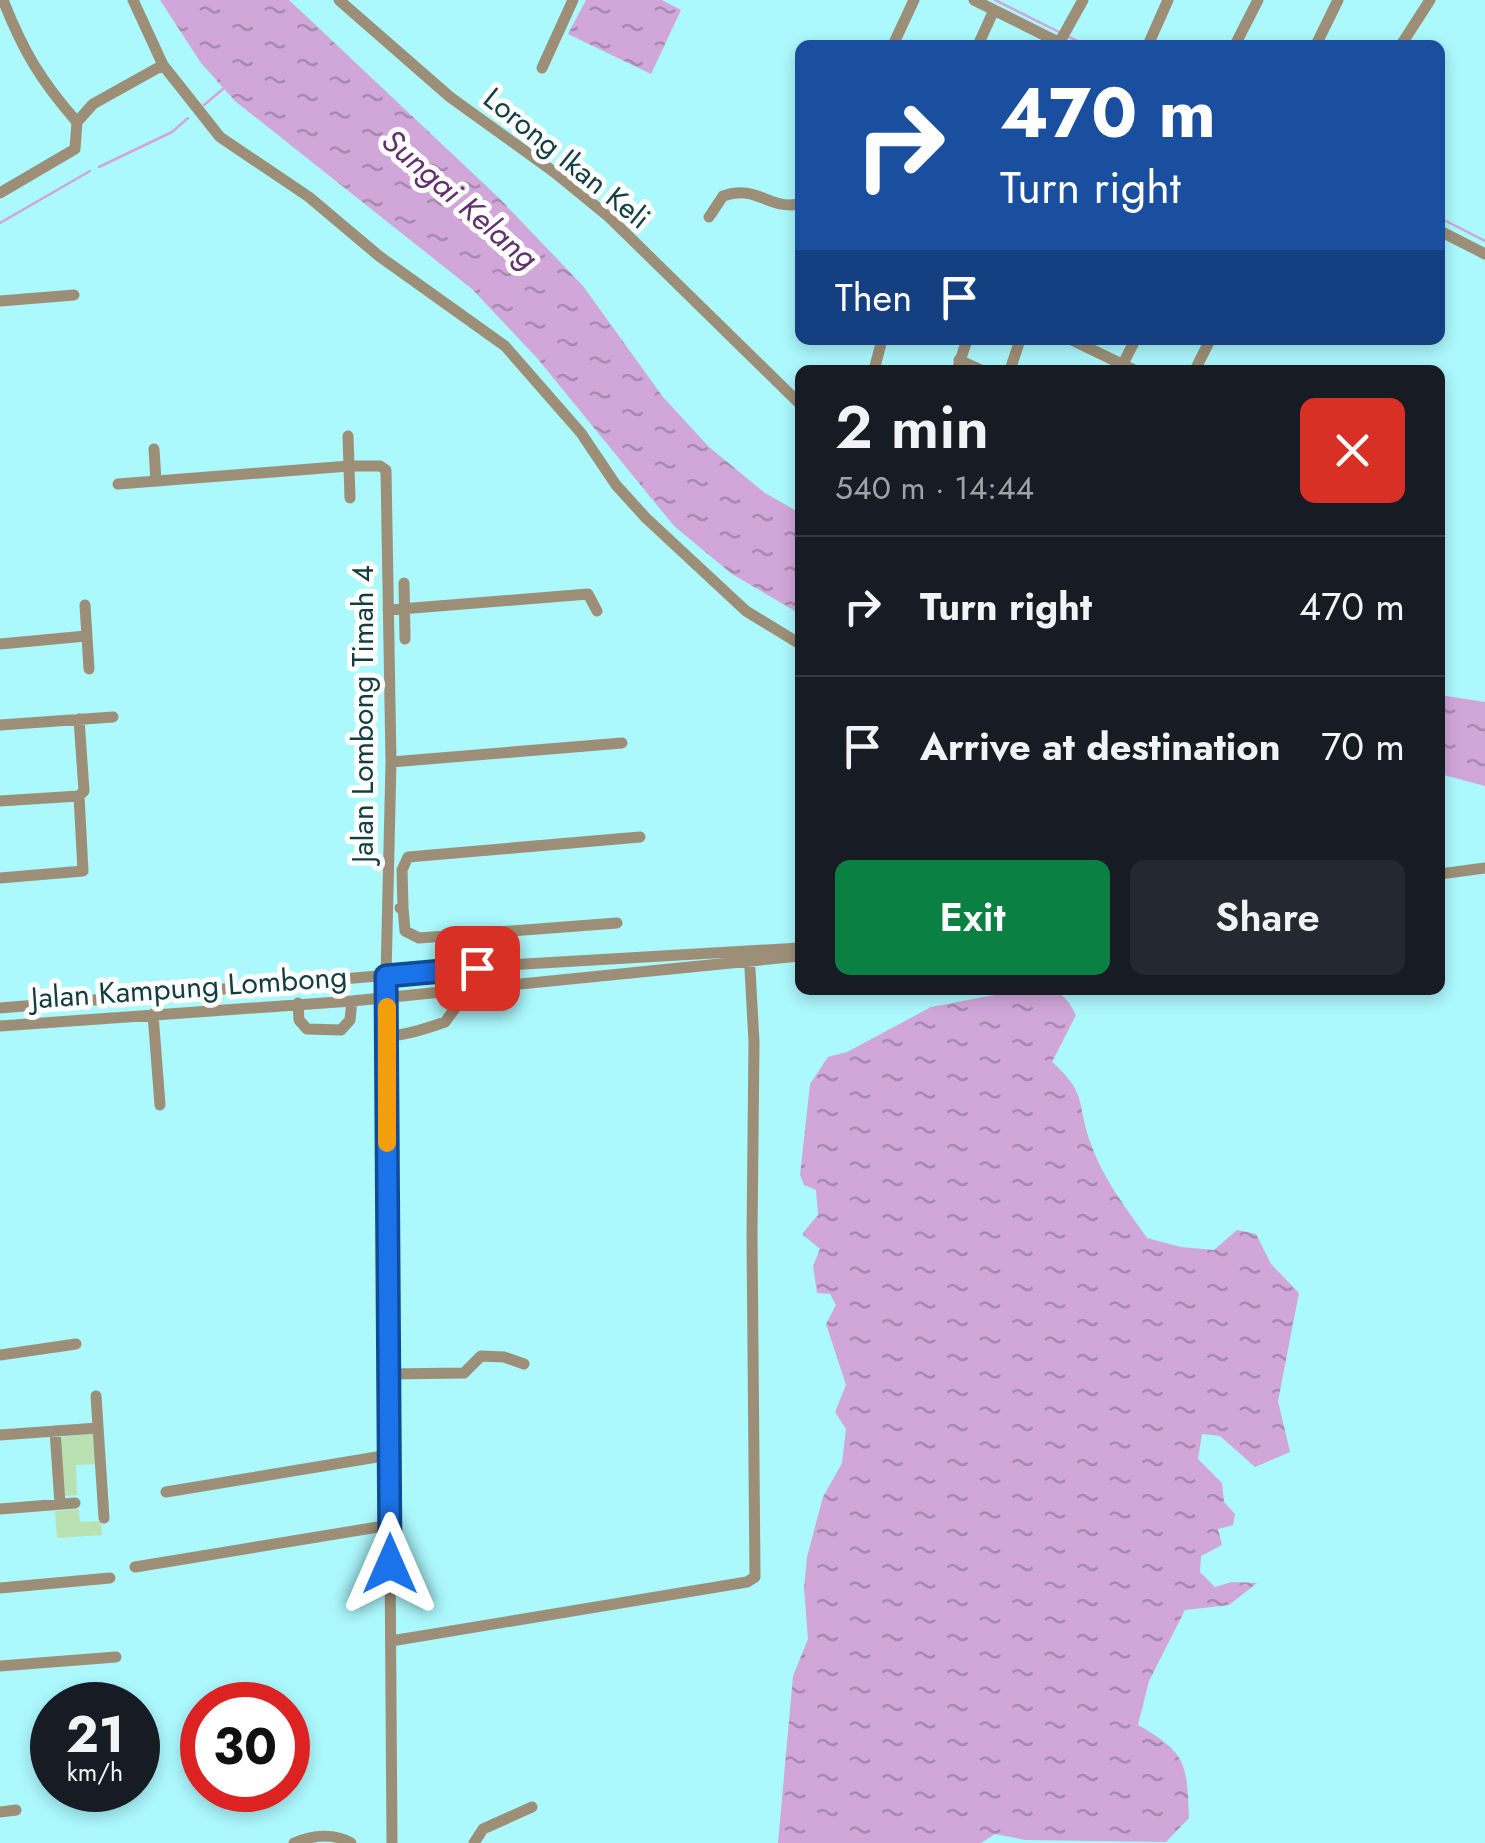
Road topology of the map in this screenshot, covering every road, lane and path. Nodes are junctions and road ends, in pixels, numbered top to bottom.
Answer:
1 (3, 0) edge
2 (133, 0) edge
3 (339, 0) edge
4 (573, 0) edge
5 (914, 0) edge
6 (974, 0) edge
7 (1083, 0) edge
8 (1168, 0) edge
9 (1258, 0) edge
10 (1338, 0) edge
11 (1430, 0) edge
12 (994, 10) junction
13 (895, 40) edge
14 (980, 40) edge
15 (1052, 40) edge
16 (1062, 40) edge
17 (1150, 40) edge
18 (1238, 40) edge
19 (1318, 40) edge
20 (1404, 40) edge
21 (162, 64) junction
22 (542, 68) dead end
23 (78, 122) junction
24 (0, 194) edge
25 (795, 205) edge
26 (710, 216) dead end
27 (1445, 234) edge
28 (1485, 254) edge
29 (74, 295) dead end
30 (0, 301) edge
31 (1083, 345) edge
32 (1125, 365) edge
33 (795, 399) edge
34 (348, 436) dead end
35 (154, 449) dead end
36 (349, 466) junction
37 (156, 481) junction
38 (118, 484) dead end
39 (350, 498) dead end
40 (404, 582) dead end
41 (85, 605) dead end
42 (404, 608) junction
43 (388, 610) junction
44 (597, 611) dead end
45 (86, 636) junction
46 (405, 639) dead end
47 (795, 641) edge
48 (0, 644) edge
49 (89, 669) dead end
50 (113, 717) dead end
51 (79, 719) junction
52 (0, 724) edge
53 (622, 742) dead end
54 (390, 762) junction
55 (79, 796) junction
56 (0, 801) edge
57 (640, 838) dead end
58 (1485, 868) edge
59 (1445, 873) edge
60 (0, 878) edge
61 (387, 908) junction
62 (403, 908) junction
63 (617, 922) dead end
64 (795, 949) edge
65 (750, 956) junction
66 (795, 956) edge
67 (386, 976) junction
68 (457, 990) junction
69 (386, 996) junction
70 (352, 1001) junction
71 (298, 1004) junction
72 (0, 1008) edge
73 (153, 1014) junction
74 (0, 1026) edge
75 (387, 1036) junction
76 (160, 1105) dead end
77 (76, 1344) dead end
78 (0, 1356) edge
79 (524, 1364) dead end
80 (389, 1374) junction
81 (96, 1396) dead end
82 (98, 1428) junction
83 (55, 1431) junction
84 (0, 1435) edge
85 (390, 1455) junction
86 (166, 1492) dead end
87 (75, 1503) dead end
88 (60, 1504) junction
89 (0, 1509) edge
90 (104, 1518) dead end
91 (390, 1525) junction
92 (135, 1567) dead end
93 (110, 1578) dead end
94 (0, 1588) edge
95 (390, 1640) junction
96 (116, 1657) dead end
97 (0, 1666) edge
98 (532, 1807) dead end
99 (16, 1810) dead end
100 (0, 1812) edge
101 (294, 1843) edge
102 (352, 1843) edge
103 (392, 1843) edge
104 (474, 1843) edge

1 - 23 street
2 - 21 street
3 - 33 street, Lorong Ikan Keli
4 - 22 street
5 - 13 street
6 - 12 street
7 - 16 street
8 - 17 street
9 - 18 street
10 - 19 street
11 - 20 street
12 - 14 street
12 - 15 street
21 - 23 street
21 - 47 street
23 - 24 street
25 - 26 street
27 - 28 street
29 - 30 street
31 - 32 street
34 - 36 street
35 - 37 street
36 - 37 street
36 - 39 street
36 - 43 street, Jalan Lombong Timah 4
37 - 38 street
40 - 42 street
41 - 45 street
42 - 43 street
42 - 44 street
42 - 46 street
43 - 54 street, Jalan Lombong Timah 4
45 - 48 street
45 - 49 street
50 - 51 street
51 - 52 street
51 - 55 street
53 - 54 street
54 - 61 street, Jalan Lombong Timah 4
55 - 56 street
55 - 60 street
57 - 62 street
58 - 59 street
61 - 62 street
61 - 67 street, Jalan Lombong Timah 4
62 - 63 street
64 - 65 street, Jalan Kampung Lombong
65 - 66 street, Jalan Kampung Lombong
65 - 67 street, Jalan Kampung Lombong
65 - 68 street, Jalan Kampung Lombong
65 - 95 street
67 - 69 street, Jalan Lombong Timah 4
67 - 72 street, Jalan Kampung Lombong
68 - 69 street, Jalan Kampung Lombong
68 - 75 street
69 - 70 street, Jalan Kampung Lombong
69 - 75 street, Jalan Lombong Timah 4
70 - 71 street, Jalan Kampung Lombong
70 - 71 street
71 - 73 street, Jalan Kampung Lombong
73 - 74 street, Jalan Kampung Lombong
73 - 76 street
75 - 80 street, Jalan Lombong Timah 4
77 - 78 street
79 - 80 street
80 - 85 street, Jalan Lombong Timah 4
81 - 82 street
82 - 83 street
82 - 90 street
83 - 84 street
83 - 88 street
85 - 86 street
85 - 91 street, Jalan Lombong Timah 4
87 - 88 street
88 - 89 street
91 - 92 street
91 - 95 street, Jalan Lombong Timah 4
93 - 94 street
95 - 103 street, Jalan Lombong Timah 4
96 - 97 street
98 - 104 street
99 - 100 street
101 - 102 street

